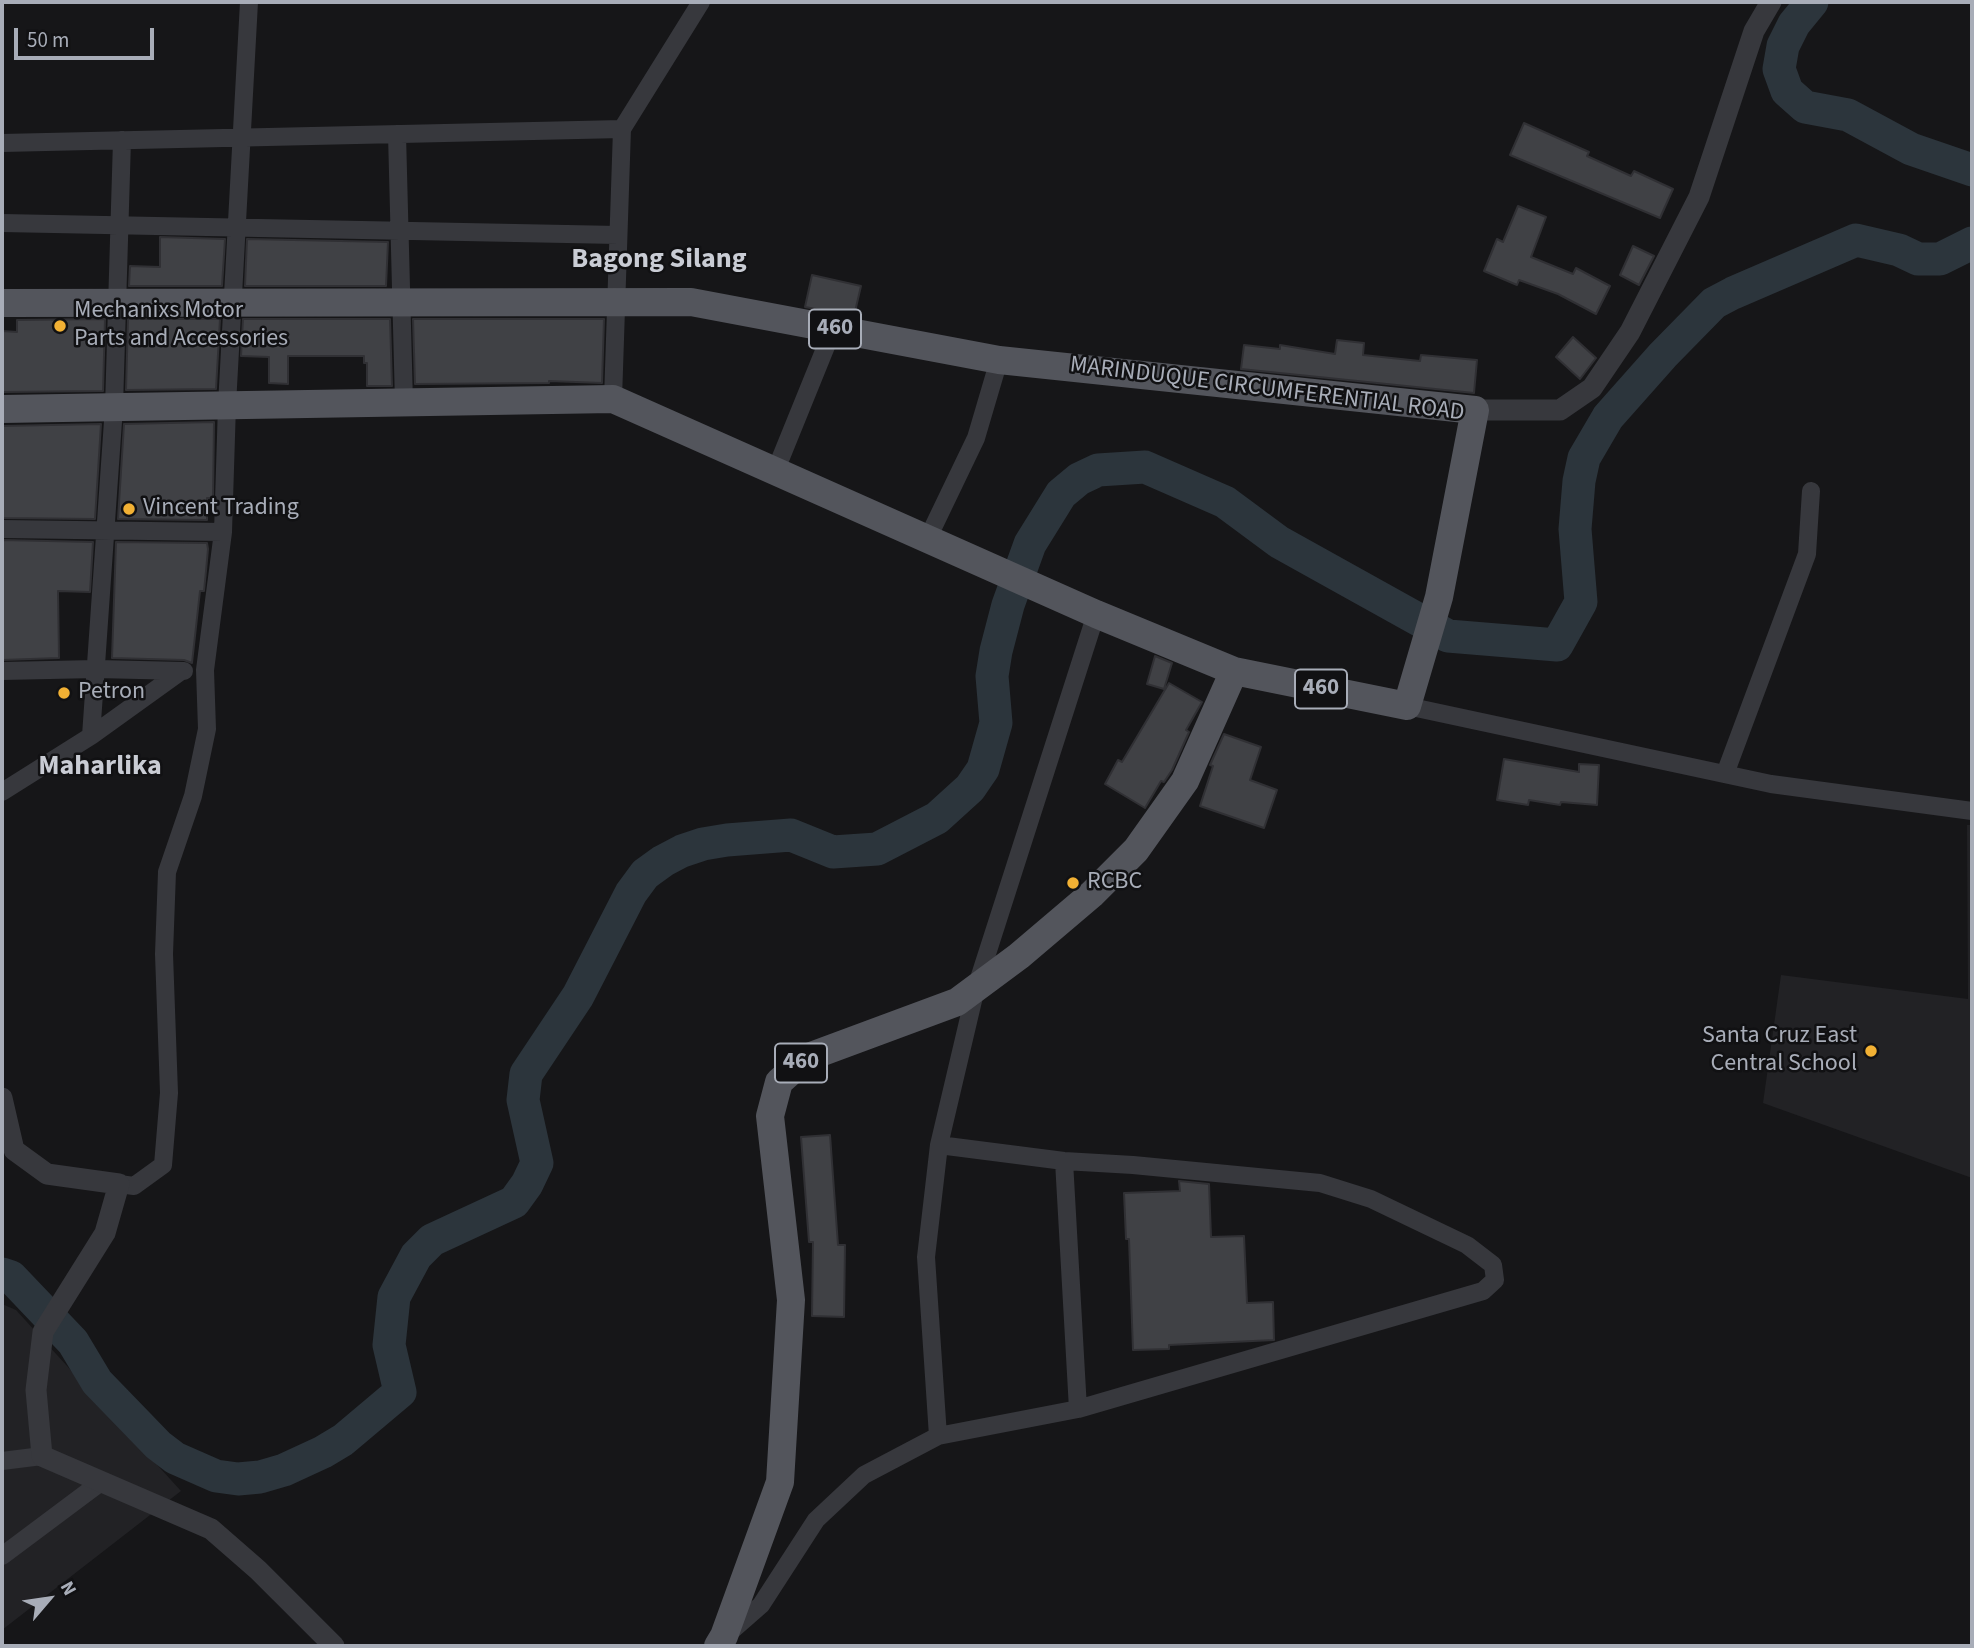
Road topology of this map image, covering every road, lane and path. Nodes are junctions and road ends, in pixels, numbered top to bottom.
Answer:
1 (249, 2) edge
2 (701, 2) edge
3 (1771, 2) edge
4 (622, 129) junction
5 (397, 134) junction
6 (242, 138) junction
7 (122, 140) junction
8 (2, 143) edge
9 (2, 223) edge
10 (119, 225) junction
11 (237, 228) junction
12 (400, 231) junction
13 (618, 236) junction
14 (2, 303) edge
15 (117, 303) junction
16 (233, 303) junction
17 (402, 303) junction
18 (615, 304) junction
19 (833, 329) junction
20 (999, 360) junction
21 (613, 399) junction
22 (404, 403) junction
23 (227, 405) junction
24 (114, 407) junction
25 (2, 409) edge
26 (1475, 410) junction
27 (775, 472) junction
28 (1811, 491) dead end
29 (2, 529) edge
30 (105, 531) junction
31 (223, 532) junction
32 (927, 540) junction
33 (1096, 614) junction
34 (96, 669) junction
35 (205, 670) junction
36 (2, 671) edge
37 (1234, 671) junction
38 (180, 672) junction
39 (1407, 706) junction
40 (91, 736) junction
41 (1725, 774) junction
42 (2, 792) edge
43 (1972, 811) edge
44 (976, 988) junction
45 (2, 1098) edge
46 (939, 1145) junction
47 (1064, 1161) junction
48 (119, 1185) junction
49 (1078, 1409) junction
50 (937, 1436) junction
51 (42, 1456) junction
52 (2, 1461) edge
53 (101, 1482) junction
54 (2, 1556) edge
55 (721, 1641) edge
56 (334, 1646) edge

1 - 6 street
2 - 4 street
3 - 26 street
4 - 5 street
4 - 13 street
5 - 6 street
5 - 12 street
6 - 7 street
6 - 11 street
7 - 8 street
7 - 10 street
9 - 10 street
10 - 11 street
10 - 15 street
11 - 12 street
11 - 16 street
12 - 13 street
12 - 17 street
13 - 18 street
14 - 15 main road, MARINDUQUE CIRCUMFERENTIAL ROAD / 460
15 - 16 main road, MARINDUQUE CIRCUMFERENTIAL ROAD / 460
15 - 24 street
16 - 17 main road, MARINDUQUE CIRCUMFERENTIAL ROAD / 460
16 - 23 street
17 - 18 main road, MARINDUQUE CIRCUMFERENTIAL ROAD / 460
17 - 22 street
18 - 19 main road, MARINDUQUE CIRCUMFERENTIAL ROAD / 460
18 - 21 street
19 - 20 main road, MARINDUQUE CIRCUMFERENTIAL ROAD / 460
19 - 27 street
20 - 26 main road, MARINDUQUE CIRCUMFERENTIAL ROAD / 460
20 - 32 street
21 - 22 main road
21 - 27 main road
22 - 23 main road
23 - 24 main road
23 - 31 street
24 - 25 main road
24 - 30 street
26 - 39 main road, MARINDUQUE CIRCUMFERENTIAL ROAD
27 - 32 main road
28 - 41 street
29 - 30 street
30 - 31 street
30 - 34 street
31 - 35 street
32 - 33 main road
33 - 37 main road
33 - 44 street
34 - 36 street
34 - 38 street
34 - 40 street
35 - 38 street
35 - 48 street
37 - 39 main road, 460
37 - 44 main road, 460
38 - 40 street
39 - 41 street
40 - 42 street
41 - 43 street
44 - 46 street
44 - 55 main road, 460
45 - 48 street
46 - 47 street
46 - 50 street
47 - 49 street
47 - 49 street
48 - 51 street
49 - 50 street
50 - 55 street
51 - 52 street
51 - 53 street
53 - 54 street
53 - 56 street

